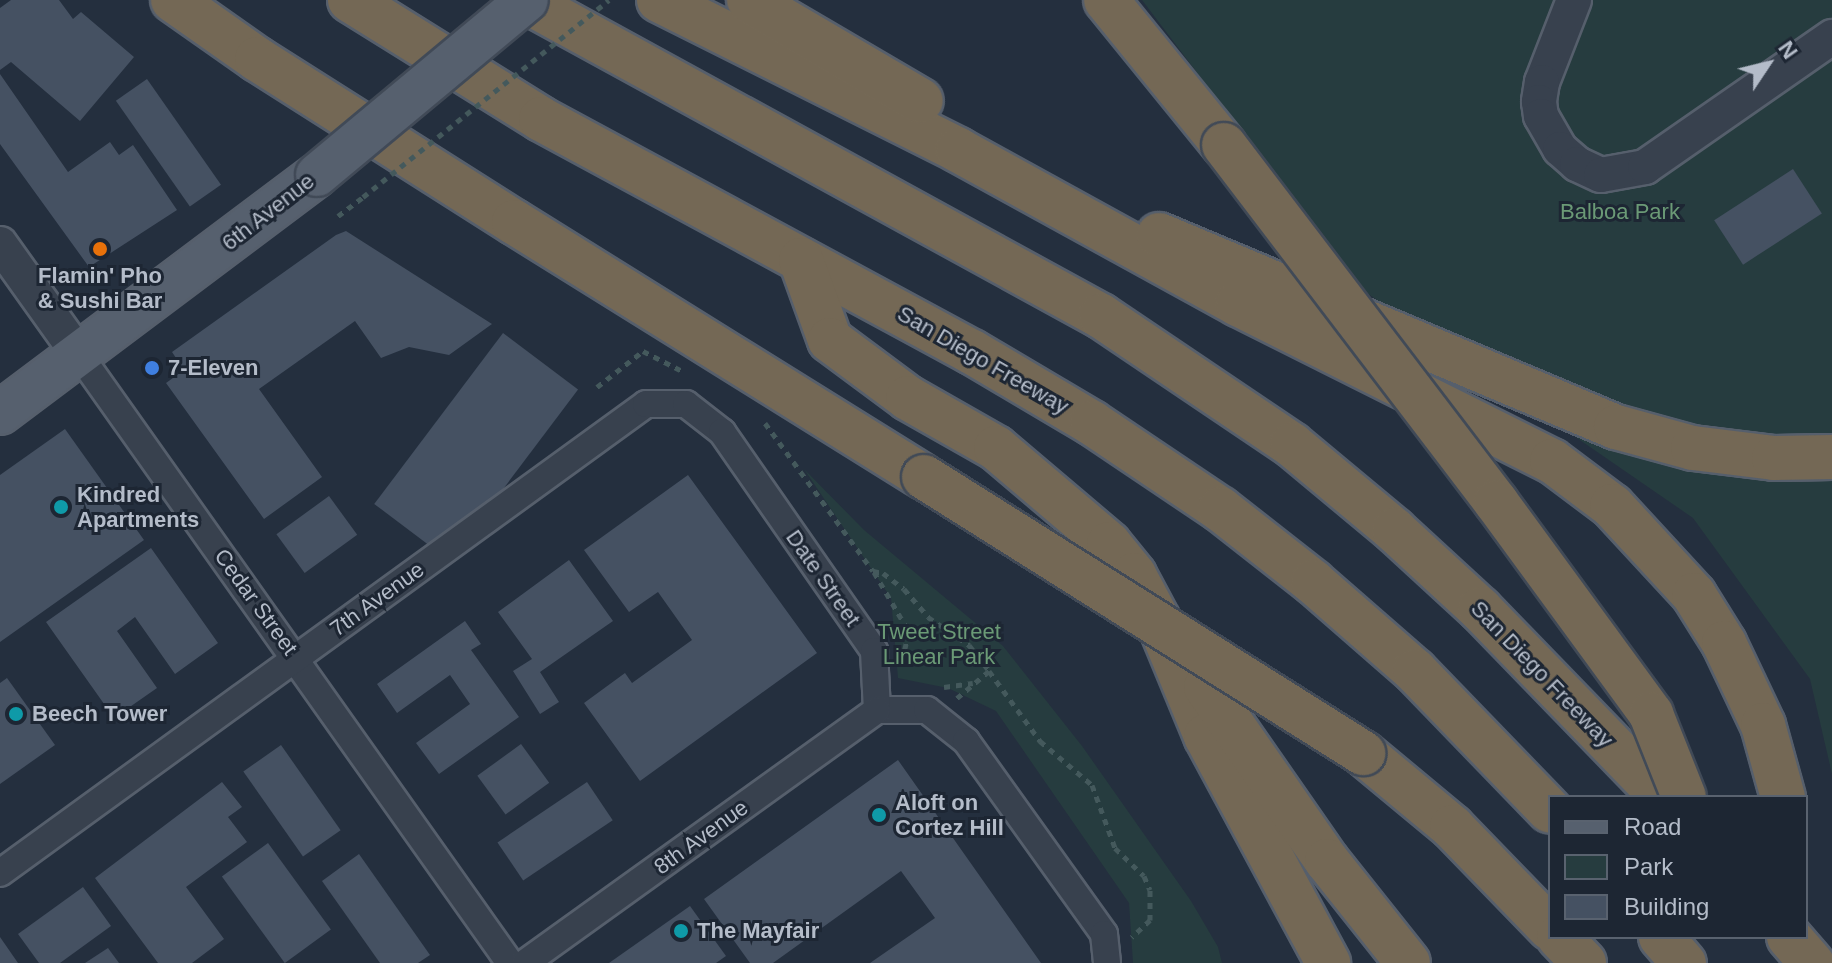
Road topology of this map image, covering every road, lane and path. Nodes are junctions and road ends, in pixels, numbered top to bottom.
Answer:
1 (173, 0) edge
2 (350, 0) edge
3 (526, 0) edge
4 (609, 0) edge
5 (659, 0) edge
6 (749, 0) edge
7 (1106, 0) edge
8 (1574, 0) edge
9 (1832, 37) edge
10 (958, 150) junction
11 (338, 216) dead end
12 (0, 244) edge
13 (1217, 257) junction
14 (801, 260) junction
15 (80, 356) junction
16 (689, 372) dead end
17 (597, 387) dead end
18 (0, 413) edge
19 (760, 418) dead end
20 (722, 432) joint
21 (1832, 457) edge
22 (873, 571) junction
23 (1158, 620) junction
24 (296, 658) junction
25 (901, 663) dead end
26 (989, 671) junction
27 (975, 683) junction
28 (935, 685) dead end
29 (957, 698) dead end
30 (877, 710) junction
31 (1649, 784) edge
32 (1683, 795) edge
33 (1782, 795) edge
34 (1548, 809) edge
35 (0, 873) edge
36 (1548, 926) edge
37 (1132, 937) dead end
38 (1663, 939) edge
39 (1791, 939) edge
40 (1802, 939) edge
41 (510, 963) edge
42 (525, 963) edge
43 (1107, 963) edge
44 (1328, 963) edge
45 (1408, 963) edge
46 (1684, 963) edge
47 (1804, 963) edge
48 (1812, 963) edge

1 - 36 highway, bridge
2 - 14 highway, San Diego Freeway
3 - 15 main road, 6th Avenue, bridge
3 - 31 highway, San Diego Freeway
4 - 11 path, bridge
5 - 10 highway
6 - 13 highway
7 - 32 highway, bridge
8 - 9 street
10 - 13 highway
10 - 33 highway
12 - 15 street, Cedar Street
13 - 21 highway
14 - 23 highway
14 - 34 highway, San Diego Freeway
15 - 18 main road, 6th Avenue
15 - 24 street, Cedar Street
16 - 17 path
19 - 22 path
20 - 24 street, 7th Avenue
20 - 30 street, Date Street
22 - 25 path
22 - 26 path
23 - 44 highway
23 - 45 highway
24 - 35 street, 7th Avenue
24 - 41 street, Cedar Street
26 - 27 path
26 - 37 path
27 - 28 path
27 - 29 path
30 - 42 street, 8th Avenue
30 - 43 street
38 - 46 highway
39 - 48 highway
40 - 47 highway

